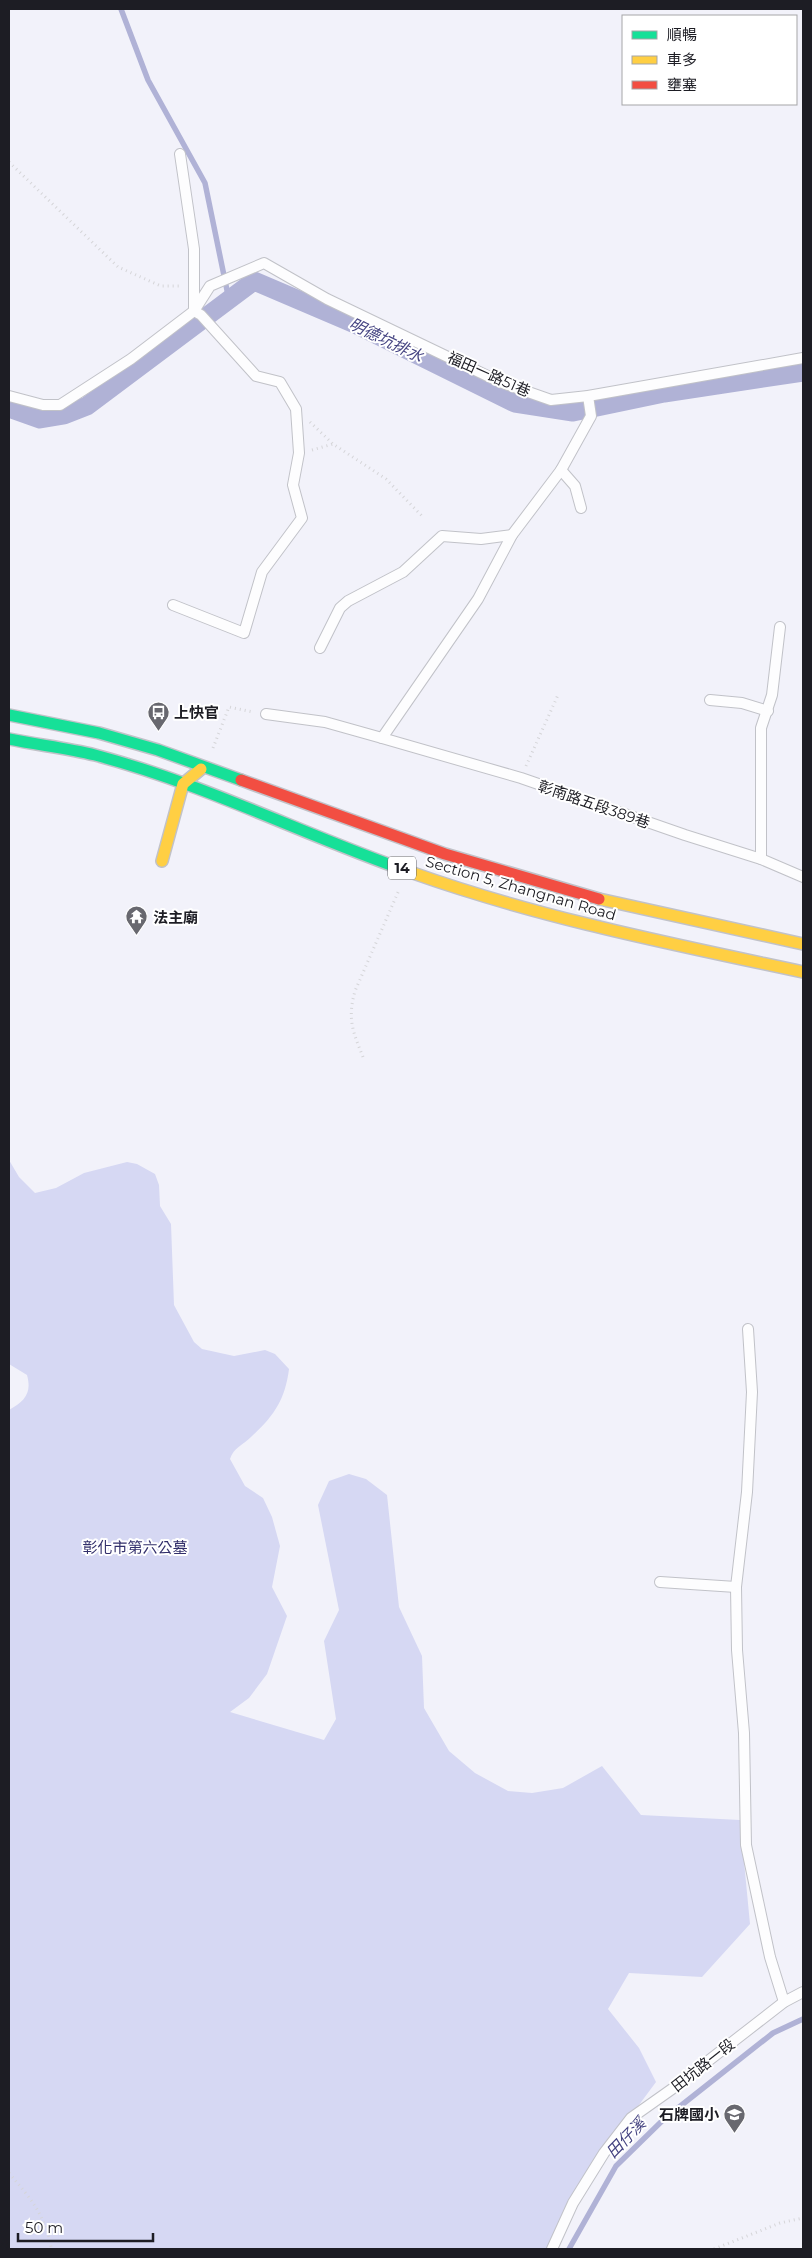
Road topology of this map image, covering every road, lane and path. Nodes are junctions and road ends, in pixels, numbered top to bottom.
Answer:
1 (180, 154) dead end
2 (9, 162) edge
3 (194, 286) junction
4 (198, 313) junction
5 (803, 358) edge
6 (9, 396) edge
7 (588, 399) junction
8 (296, 410) junction
9 (333, 444) junction
10 (299, 453) junction
11 (561, 470) junction
12 (581, 508) dead end
13 (423, 517) dead end
14 (512, 535) junction
15 (173, 605) dead end
16 (780, 627) dead end
17 (320, 648) dead end
18 (558, 695) dead end
19 (710, 700) dead end
20 (768, 711) junction
21 (266, 714) joint
22 (9, 715) edge
23 (382, 738) junction
24 (9, 739) edge
25 (206, 766) junction
26 (521, 778) junction
27 (183, 784) junction
28 (761, 858) junction
29 (162, 861) dead end
30 (408, 870) junction
31 (803, 877) edge
32 (803, 944) edge
33 (803, 972) edge
34 (363, 1057) dead end
35 (748, 1329) dead end
36 (660, 1582) dead end
37 (736, 1586) junction
38 (803, 1992) edge
39 (784, 2002) junction
40 (9, 2173) edge
41 (803, 2218) edge
42 (51, 2247) dead end
43 (552, 2249) edge
44 (714, 2249) edge

1 - 3 lane
2 - 3 path
3 - 4 lane
4 - 6 lane, 福田一路51巷
4 - 7 lane, 福田一路51巷
4 - 8 lane
5 - 7 lane, 福田一路51巷
7 - 11 lane
8 - 9 path
8 - 10 lane
9 - 10 path
9 - 13 path
10 - 15 lane
11 - 12 lane
11 - 14 lane
14 - 17 lane
14 - 23 lane
16 - 20 lane
18 - 26 path
19 - 20 lane
20 - 28 lane
21 - 23 lane, 彰南路五段389巷
21 - 25 path
22 - 25 main road, Section 5, Zhangnan Road / 14
23 - 26 lane, 彰南路五段389巷
24 - 27 main road, Section 5, Zhangnan Road / 14
25 - 27 main road
25 - 32 main road, Section 5, Zhangnan Road / 14
26 - 28 lane, 彰南路五段389巷
27 - 29 main road
27 - 30 main road, Section 5, Zhangnan Road / 14
28 - 31 lane, 彰南路五段389巷
30 - 33 main road, Section 5, Zhangnan Road / 14
30 - 34 path
35 - 37 lane
36 - 37 lane
37 - 39 lane
38 - 39 lane, 田坑路一段
39 - 43 lane, 田坑路一段
40 - 42 path
41 - 44 path

